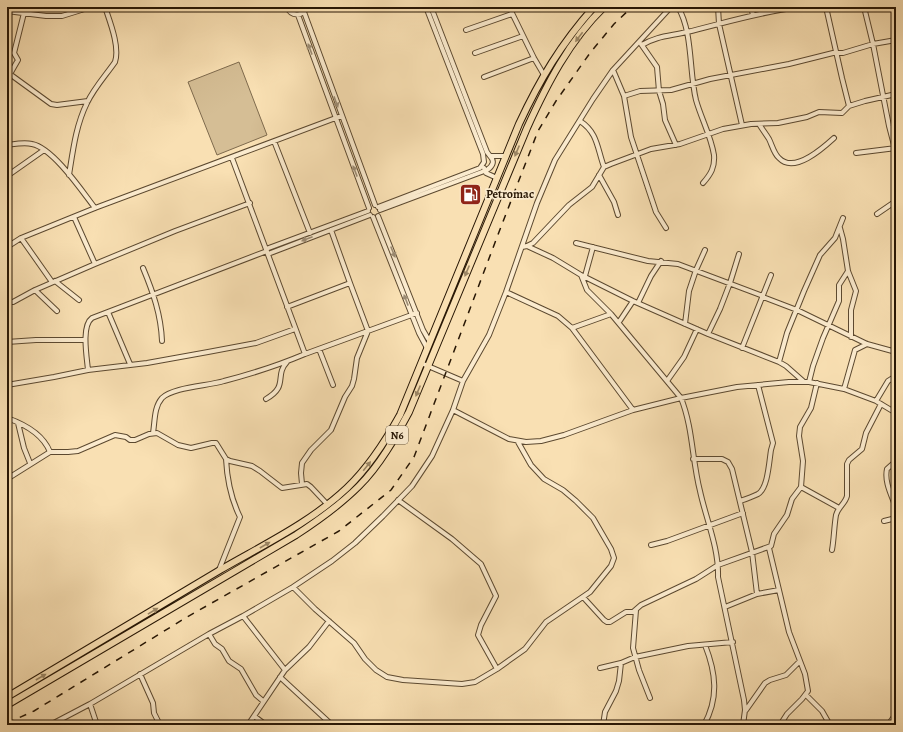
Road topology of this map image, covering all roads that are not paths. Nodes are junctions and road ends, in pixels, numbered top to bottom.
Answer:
1 (91, 7) edge
2 (105, 7) edge
3 (287, 7) edge
4 (307, 7) edge
5 (426, 7) edge
6 (431, 7) edge
7 (509, 7) edge
8 (594, 7) edge
9 (604, 7) edge
10 (671, 7) edge
11 (678, 7) edge
12 (718, 7) edge
13 (751, 7) edge
14 (798, 7) edge
15 (826, 7) edge
16 (864, 7) edge
17 (791, 8) edge
18 (7, 10) edge
19 (304, 12) junction
20 (24, 13) junction
21 (512, 14) junction
22 (298, 15) junction
23 (753, 15) junction
24 (433, 18) junction
25 (719, 24) junction
26 (466, 30) dead end
27 (686, 32) junction
28 (523, 36) junction
29 (896, 40) edge
30 (641, 43) junction
31 (873, 44) junction
32 (475, 53) dead end
33 (837, 53) junction
34 (534, 58) junction
35 (613, 70) junction
36 (9, 73) edge
37 (544, 75) junction
38 (731, 75) junction
39 (484, 77) dead end
40 (693, 84) junction
41 (659, 91) junction
42 (896, 94) edge
43 (624, 96) junction
44 (883, 97) junction
45 (88, 101) junction
46 (850, 106) junction
47 (341, 116) junction
48 (335, 118) junction
49 (580, 121) junction
50 (759, 124) junction
51 (742, 125) junction
52 (708, 134) junction
53 (834, 138) dead end
54 (274, 141) junction
55 (7, 145) edge
56 (676, 145) junction
57 (896, 149) edge
58 (44, 150) junction
59 (856, 153) dead end
60 (638, 154) junction
61 (490, 156) junction
62 (506, 156) junction
63 (232, 158) junction
64 (484, 159) junction
65 (483, 165) junction
66 (604, 167) junction
67 (484, 171) junction
68 (69, 174) junction
69 (599, 175) junction
70 (7, 176) edge
71 (497, 178) junction
72 (703, 183) dead end
73 (896, 201) edge
74 (250, 203) junction
75 (378, 207) junction
76 (95, 208) junction
77 (370, 213) junction
78 (877, 214) dead end
79 (618, 215) dead end
80 (378, 216) junction
81 (74, 217) junction
82 (843, 218) dead end
83 (666, 228) dead end
84 (840, 228) junction
85 (331, 230) junction
86 (310, 233) junction
87 (21, 238) junction
88 (576, 243) dead end
89 (525, 246) junction
90 (7, 247) edge
91 (593, 247) junction
92 (705, 250) dead end
93 (267, 252) junction
94 (739, 254) dead end
95 (660, 261) junction
96 (95, 264) junction
97 (143, 268) dead end
98 (696, 270) junction
99 (848, 271) junction
100 (583, 275) junction
101 (771, 275) dead end
102 (54, 281) junction
103 (350, 283) junction
104 (730, 283) junction
105 (35, 290) junction
106 (506, 292) junction
107 (154, 294) junction
108 (763, 296) junction
109 (7, 299) edge
110 (79, 300) dead end
111 (636, 302) junction
112 (287, 307) junction
113 (797, 310) junction
114 (57, 311) dead end
115 (108, 312) junction
116 (417, 313) junction
117 (611, 314) junction
118 (412, 315) junction
119 (619, 322) junction
120 (685, 324) junction
121 (829, 325) junction
122 (295, 328) junction
123 (572, 328) junction
124 (697, 329) junction
125 (368, 331) junction
126 (708, 334) junction
127 (851, 337) junction
128 (85, 340) junction
129 (162, 341) dead end
130 (7, 342) edge
131 (430, 342) junction
132 (866, 344) junction
133 (427, 348) junction
134 (742, 348) junction
135 (319, 349) junction
136 (896, 352) edge
137 (305, 354) junction
138 (287, 361) junction
139 (778, 362) junction
140 (421, 363) junction
141 (130, 364) junction
142 (428, 366) junction
143 (88, 370) junction
144 (896, 376) edge
145 (463, 381) junction
146 (668, 381) junction
147 (806, 382) junction
148 (817, 383) junction
149 (7, 385) edge
150 (333, 385) dead end
151 (758, 385) junction
152 (844, 389) junction
153 (681, 398) junction
154 (266, 399) dead end
155 (876, 401) junction
156 (881, 404) junction
157 (453, 410) junction
158 (632, 410) junction
159 (896, 413) edge
160 (7, 418) edge
161 (18, 423) junction
162 (153, 433) junction
163 (518, 442) junction
164 (50, 452) junction
165 (226, 459) junction
166 (693, 459) junction
167 (896, 461) edge
168 (30, 463) junction
169 (7, 479) edge
170 (302, 484) junction
171 (801, 487) junction
172 (398, 500) junction
173 (740, 501) junction
174 (327, 504) junction
175 (839, 508) junction
176 (896, 508) edge
177 (743, 514) junction
178 (896, 518) edge
179 (884, 521) dead end
180 (709, 525) junction
181 (651, 545) dead end
182 (769, 548) junction
183 (832, 550) dead end
184 (752, 552) junction
185 (718, 565) junction
186 (219, 571) junction
187 (293, 587) junction
188 (779, 590) junction
189 (757, 594) junction
190 (583, 597) junction
191 (725, 607) junction
192 (636, 610) junction
193 (243, 616) junction
194 (329, 621) junction
195 (209, 634) junction
196 (733, 642) junction
197 (705, 645) junction
198 (635, 657) junction
199 (800, 661) junction
200 (621, 663) junction
201 (600, 668) dead end
202 (497, 669) junction
203 (285, 670) junction
204 (140, 674) junction
205 (280, 677) junction
206 (806, 695) junction
207 (7, 696) edge
208 (650, 698) dead end
209 (263, 701) junction
210 (7, 704) edge
211 (90, 704) junction
212 (745, 710) junction
213 (896, 714) edge
214 (254, 716) junction
215 (50, 725) edge
216 (97, 725) edge
217 (160, 725) edge
218 (248, 725) edge
219 (266, 725) edge
220 (332, 725) edge
221 (603, 725) edge
222 (704, 725) edge
223 (743, 725) edge
224 (780, 725) edge
225 (830, 725) edge
226 (888, 725) edge

1 - 20 street
2 - 45 street
3 - 22 street
4 - 19 street
5 - 24 street
6 - 24 street
7 - 21 street
8 - 37 highway, N6
9 -> 142 highway, N6
10 - 30 street
11 - 27 street
12 - 25 street
13 - 23 street
14 - 17 street
15 - 33 street
16 - 31 street
17 - 23 street
18 - 20 street
19 - 22 street
19 -> 47 street
20 - 36 street
21 - 26 street
21 - 28 street
48 -> 22 street
23 - 25 street
24 - 61 street
24 - 64 street
25 - 27 street
25 - 38 street
27 - 30 street
27 - 40 street
28 - 32 street
28 - 34 street
29 - 31 street
30 - 35 street
30 - 41 street
31 - 33 street
31 - 44 street
33 - 38 street
33 - 46 street
34 - 37 street
34 - 39 street
35 - 43 street
35 - 49 street
36 - 45 street
37 - 62 highway, N6
38 - 40 street
38 - 51 street
40 - 41 street
40 - 52 street
41 - 43 street
41 - 56 street
42 - 44 street
43 - 60 street
44 - 46 street
44 - 57 street
45 - 68 street
46 - 50 street
47 - 48 street
47 - 75 street
48 - 54 street
77 -> 48 street
49 - 66 street
49 - 89 street
50 - 51 street
50 - 53 street
51 - 52 street
52 - 56 street
52 - 72 street
54 - 63 street
54 - 86 street
55 - 58 street
56 - 60 street
57 - 59 street
58 - 68 street
58 - 70 street
60 - 66 street
60 - 83 street
61 - 62 street
61 - 64 street
61 - 67 street
62 - 71 highway, N6
63 - 74 street
63 - 76 street
64 - 65 street
65 - 67 street
65 - 75 street
66 - 69 street
67 - 71 street
67 - 75 street
68 - 76 street
69 - 79 street
69 - 89 street
71 - 131 highway, N6
73 - 78 street
74 - 93 street
74 - 96 street
75 - 77 street
75 - 80 street
76 - 81 street
77 - 80 street
77 - 85 street
77 - 86 street
118 -> 77 street
80 -> 116 street
81 - 87 street
81 - 96 street
82 - 84 street
84 - 99 street
84 - 113 street
85 -> 93 street
85 - 103 street
86 - 93 street
87 - 90 street
87 - 102 street
88 - 91 street
89 - 100 street
89 - 106 street
91 - 95 street
91 - 100 street
92 - 98 street
93 - 107 street
93 - 112 street
94 - 104 street
95 - 98 street
95 - 111 street
96 - 102 street
97 - 107 street
98 - 104 street
98 - 120 street
99 - 121 street
99 - 127 street
100 - 111 street
100 - 117 street
101 - 108 street
102 - 105 street
102 - 110 street
103 - 112 street
103 - 125 street
104 - 108 street
104 - 126 street
105 - 109 street
105 - 114 street
106 - 123 street
106 - 145 street
107 - 115 street
107 - 129 street
108 - 113 street
108 - 134 street
111 - 119 street
111 - 120 street
112 - 122 street
113 - 121 street
113 - 139 street
115 - 128 street
115 - 141 street
116 - 118 street
116 - 131 street
117 - 119 street
117 - 123 street
118 - 125 street
118 - 133 street
119 - 146 street
120 - 124 street
121 - 127 street
121 - 147 street
122 - 137 street
122 - 141 street
123 - 158 street
124 - 126 street
124 - 146 street
125 - 135 street
125 - 170 street
126 - 134 street
127 - 132 street
128 - 130 street
128 - 143 street
131 - 133 highway, N6
132 - 136 street
132 - 152 street
133 - 140 highway, N6
134 - 139 street
135 - 137 street
135 - 150 street
137 - 138 street
138 - 154 street
138 - 162 street
139 - 147 street
140 - 142 street
174 -> 140 highway, N6
141 - 143 street
142 - 145 street
142 -> 210 highway, N6
143 - 149 street
144 - 155 street
145 - 157 street
146 - 153 street
147 - 148 street
147 - 151 street
148 - 152 street
148 - 171 street
151 - 153 street
151 - 173 street
152 - 155 street
153 - 158 street
153 - 166 street
155 - 156 street
156 - 159 street
156 - 175 street
157 - 163 street
157 - 172 street
158 - 163 street
160 - 161 street
161 - 164 street
161 - 168 street
162 - 164 street
162 - 165 street
163 - 190 street
164 - 168 street
165 - 170 street
165 - 186 street
166 - 173 street
166 - 180 street
167 - 176 street
168 - 169 street
170 - 174 street
171 - 175 street
171 - 182 street
172 - 187 street
172 - 202 street
173 - 177 street
186 -> 174 highway, N6
175 - 183 street
177 - 180 street
177 - 184 street
178 - 179 street
180 - 181 street
180 - 185 street
182 - 184 street
182 - 188 street
184 - 185 street
184 - 189 street
185 - 191 street
185 - 192 street
207 -> 186 highway, N6
187 - 193 street
187 - 194 street
188 - 189 street
188 - 199 street
189 - 191 street
190 - 192 street
190 - 202 street
191 - 196 street
192 - 198 street
193 - 195 street
193 - 203 street
194 - 202 street
194 - 203 street
195 - 204 street
195 - 209 street
196 - 197 street
196 - 212 street
197 - 198 street
197 - 222 street
198 - 200 street
198 - 208 street
199 - 206 street
199 - 212 street
200 - 201 street
200 - 221 street
203 - 205 street
204 - 211 street
204 - 217 street
205 - 209 street
205 - 220 street
206 - 224 street
206 - 225 street
209 - 214 street
211 - 215 street
211 - 216 street
212 - 223 street
213 - 226 street
214 - 218 street
214 - 219 street

